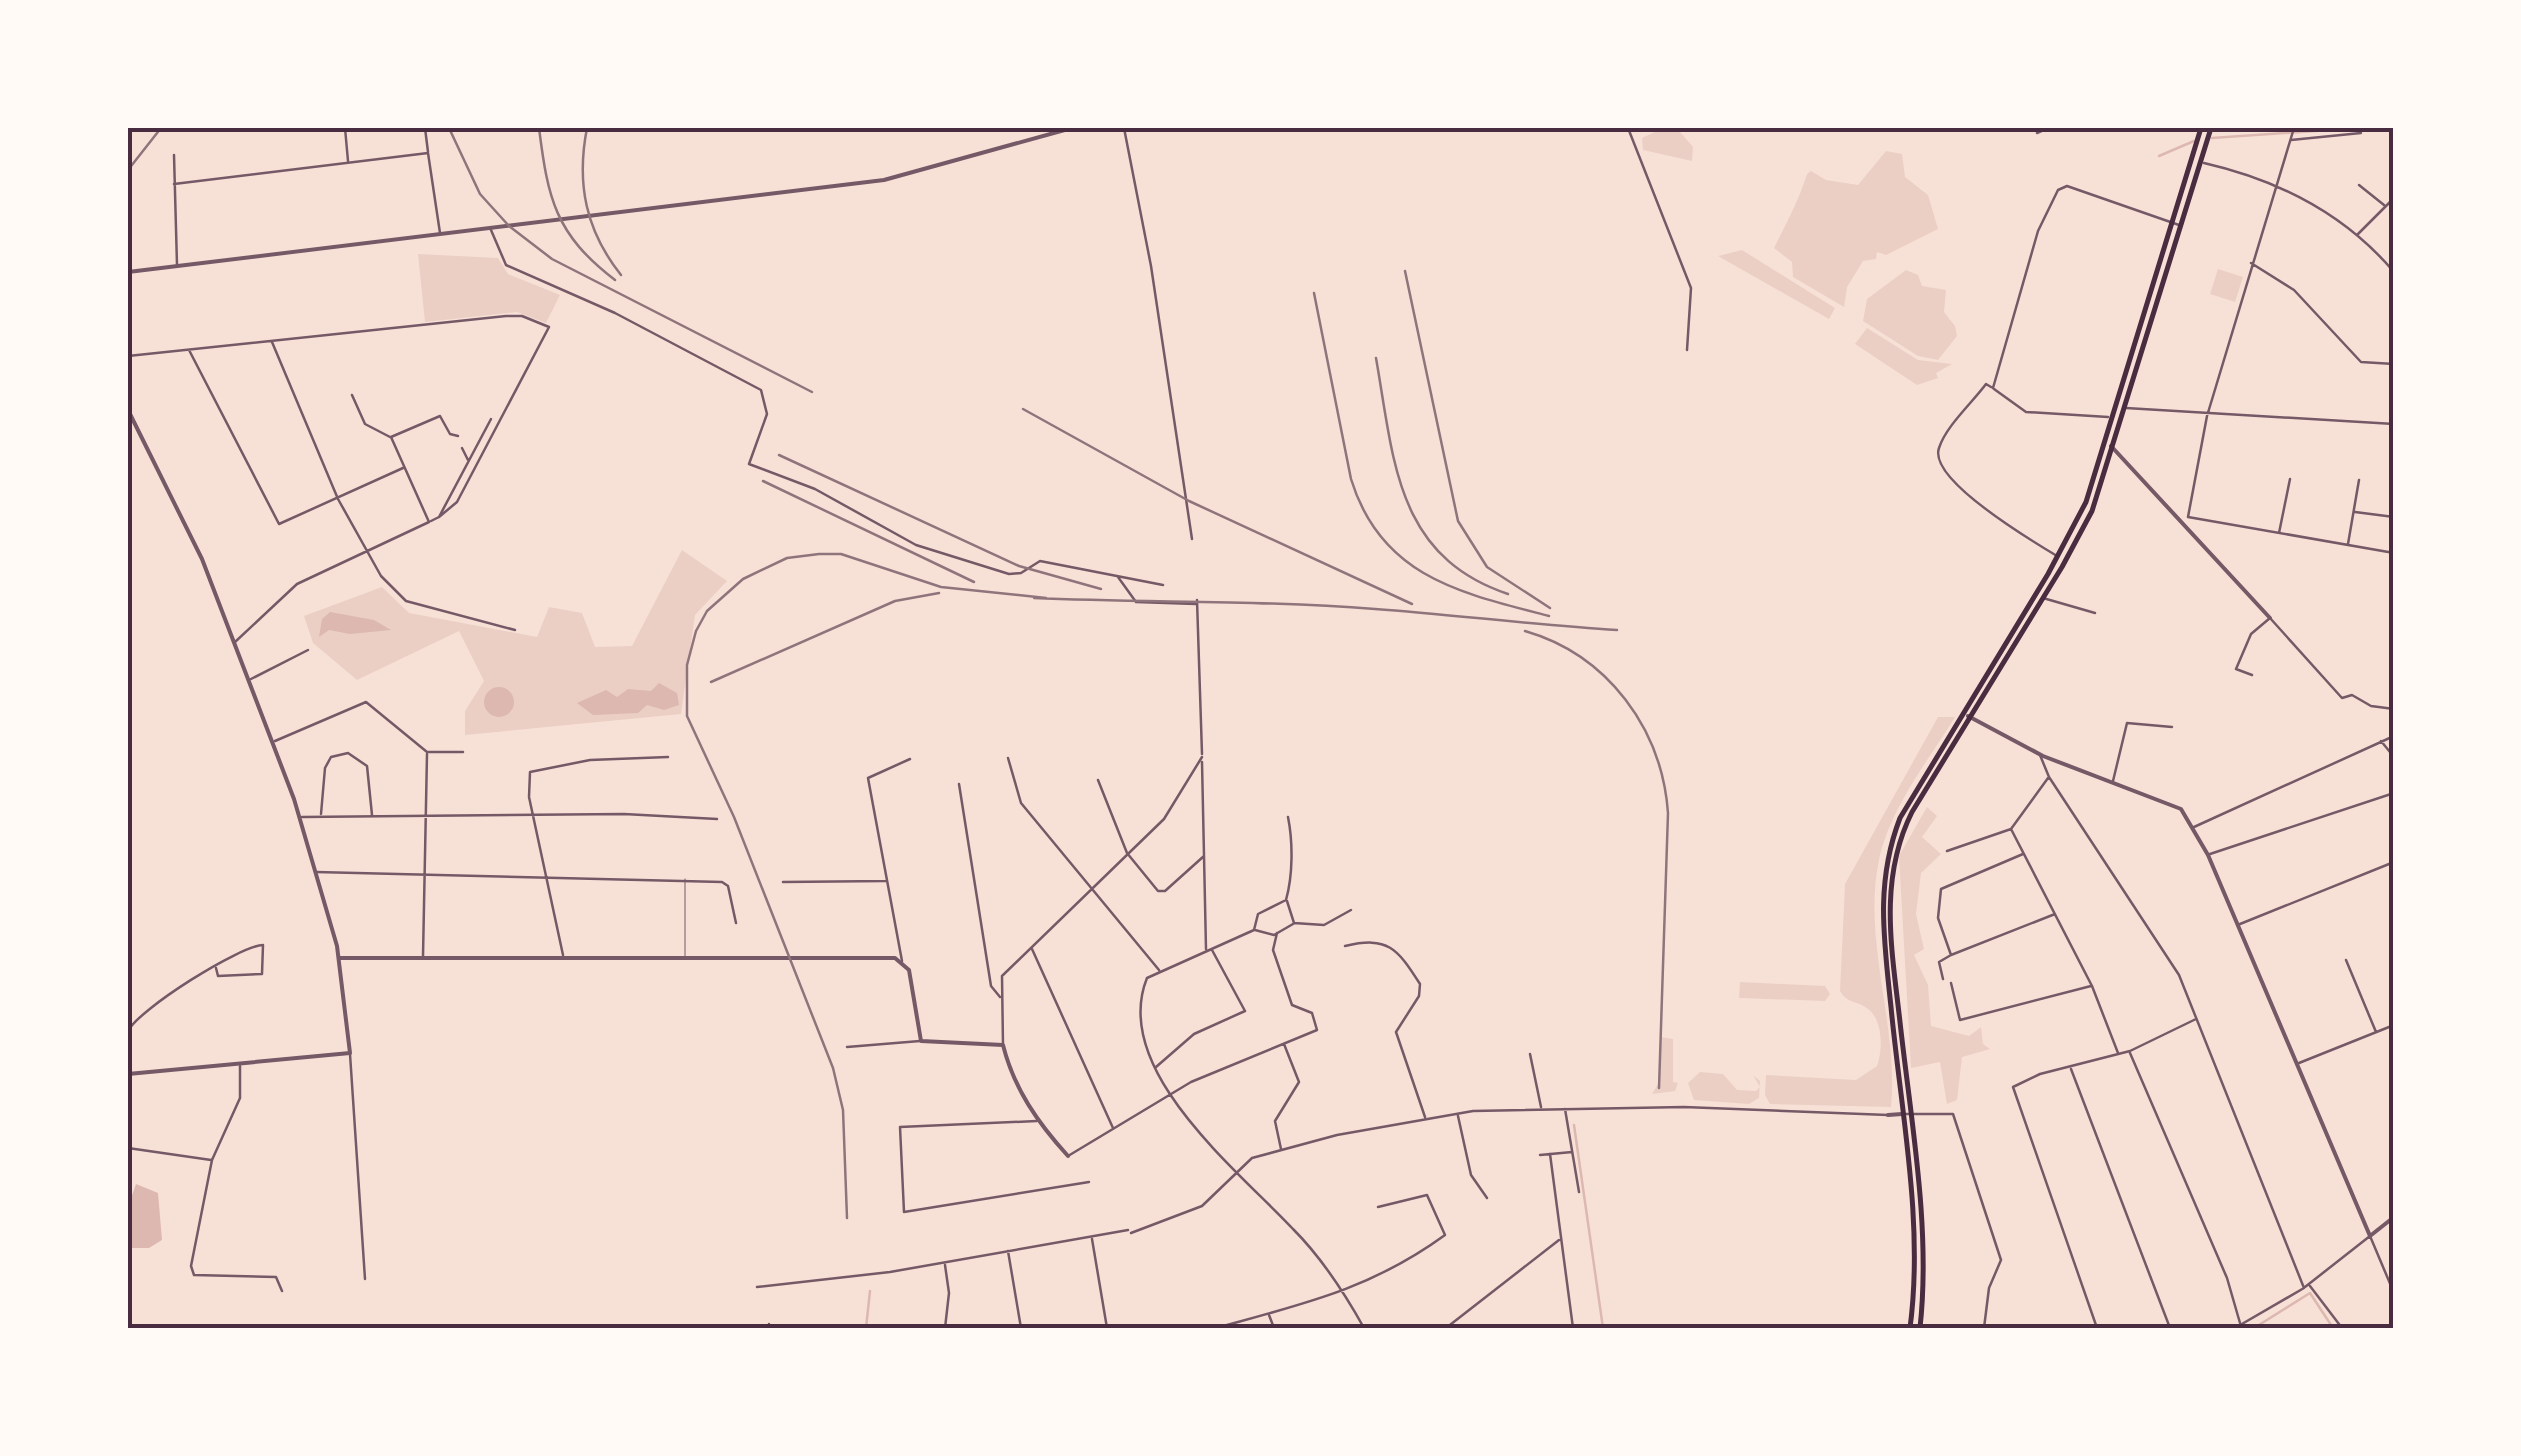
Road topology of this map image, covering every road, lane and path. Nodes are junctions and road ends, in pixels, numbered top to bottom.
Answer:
1 (345, 128) edge
2 (425, 128) edge
3 (1072, 128) edge
4 (1124, 128) edge
5 (1641, 128) edge
6 (2048, 128) edge
7 (2211, 128) edge
8 (2294, 128) edge
9 (1629, 130) edge
10 (2200, 130) edge
11 (2036, 132) dead end
12 (2360, 134) dead end
13 (2290, 139) junction
14 (428, 154) junction
15 (174, 155) dead end
16 (2199, 162) junction
17 (348, 163) junction
18 (174, 184) junction
19 (2275, 184) junction
20 (2360, 185) dead end
21 (2394, 198) edge
22 (2385, 206) junction
23 (2176, 224) junction
24 (490, 229) junction
25 (440, 235) junction
26 (2357, 235) junction
27 (2251, 263) junction
28 (177, 266) junction
29 (128, 272) edge
30 (2394, 272) edge
31 (272, 340) junction
32 (188, 349) junction
33 (1687, 350) dead end
34 (128, 356) edge
35 (2394, 364) edge
36 (1993, 388) junction
37 (352, 395) dead end
38 (2125, 408) junction
39 (128, 410) edge
40 (2207, 416) junction
41 (2114, 418) junction
42 (491, 419) dead end
43 (2394, 424) edge
44 (458, 436) dead end
45 (391, 437) junction
46 (2110, 446) junction
47 (462, 448) dead end
48 (468, 461) junction
49 (405, 467) junction
50 (2290, 480) dead end
51 (2358, 480) dead end
52 (338, 499) junction
53 (2354, 512) junction
54 (2188, 517) junction
55 (2394, 517) edge
56 (439, 518) junction
57 (429, 522) junction
58 (2184, 524) junction
59 (2279, 534) junction
60 (1192, 539) dead end
61 (2348, 546) junction
62 (364, 552) junction
63 (2071, 553) junction
64 (2394, 554) edge
65 (2058, 556) junction
66 (2062, 567) junction
67 (1118, 576) junction
68 (1163, 585) dead end
69 (2043, 598) junction
70 (2095, 613) dead end
71 (2270, 618) junction
72 (515, 630) dead end
73 (235, 642) junction
74 (308, 650) dead end
75 (2252, 675) dead end
76 (249, 679) junction
77 (2394, 710) edge
78 (1963, 714) junction
79 (1971, 718) junction
80 (2172, 727) dead end
81 (2394, 736) edge
82 (2380, 740) junction
83 (274, 742) junction
84 (427, 752) junction
85 (463, 752) dead end
86 (2040, 754) junction
87 (668, 757) dead end
88 (1202, 757) junction
89 (2394, 757) edge
90 (1008, 758) dead end
91 (910, 759) dead end
92 (2049, 777) junction
93 (1098, 780) dead end
94 (2114, 781) junction
95 (959, 784) dead end
96 (2394, 793) edge
97 (425, 814) junction
98 (372, 815) junction
99 (321, 816) junction
100 (533, 816) junction
101 (300, 817) junction
102 (1288, 817) dead end
103 (717, 819) dead end
104 (2194, 827) junction
105 (2011, 829) junction
106 (1947, 851) dead end
107 (1127, 853) junction
108 (2023, 854) junction
109 (1205, 855) junction
110 (2208, 855) junction
111 (2394, 862) edge
112 (316, 872) junction
113 (422, 874) junction
114 (548, 876) junction
115 (686, 880) junction
116 (888, 881) junction
117 (783, 882) dead end
118 (1089, 888) junction
119 (1286, 900) junction
120 (1351, 910) dead end
121 (2055, 914) junction
122 (736, 923) dead end
123 (1294, 923) junction
124 (2238, 925) junction
125 (1254, 930) junction
126 (1277, 934) junction
127 (1030, 946) junction
128 (1345, 946) dead end
129 (1206, 950) junction
130 (1212, 950) junction
131 (1951, 955) junction
132 (685, 956) junction
133 (422, 957) junction
134 (563, 957) junction
135 (338, 958) junction
136 (2346, 960) dead end
137 (903, 962) junction
138 (216, 968) junction
139 (1160, 972) junction
140 (1943, 979) dead end
141 (1950, 984) dead end
142 (2092, 986) junction
143 (1001, 997) junction
144 (2196, 1020) junction
145 (2394, 1025) edge
146 (128, 1031) edge
147 (2376, 1032) junction
148 (921, 1041) junction
149 (1284, 1044) junction
150 (1003, 1045) junction
151 (847, 1047) dead end
152 (2130, 1051) junction
153 (350, 1053) junction
154 (2118, 1053) junction
155 (1530, 1054) dead end
156 (240, 1064) junction
157 (2298, 1064) junction
158 (1155, 1068) junction
159 (2070, 1068) junction
160 (128, 1074) edge
161 (1170, 1096) junction
162 (1541, 1108) junction
163 (1565, 1108) junction
164 (1457, 1114) junction
165 (1902, 1114) junction
166 (1910, 1114) junction
167 (1888, 1115) joint
168 (1425, 1119) junction
169 (1037, 1121) junction
170 (1114, 1130) junction
171 (128, 1148) edge
172 (1282, 1151) junction
173 (1572, 1152) junction
174 (1550, 1154) junction
175 (1540, 1155) dead end
176 (1068, 1156) joint
177 (212, 1160) junction
178 (1237, 1171) junction
179 (1089, 1182) dead end
180 (1579, 1192) dead end
181 (1488, 1198) dead end
182 (1378, 1207) dead end
183 (2394, 1216) edge
184 (2370, 1236) junction
185 (1092, 1238) junction
186 (1560, 1238) junction
187 (1008, 1252) junction
188 (945, 1263) junction
189 (365, 1279) dead end
190 (757, 1287) dead end
191 (2305, 1288) junction
192 (282, 1291) dead end
193 (1344, 1291) junction
194 (2394, 1292) edge
195 (1269, 1314) junction
196 (2241, 1326) junction
197 (945, 1328) edge
198 (1022, 1328) edge
199 (1107, 1328) edge
200 (1216, 1328) edge
201 (1274, 1328) edge
202 (1364, 1328) edge
203 (1446, 1328) edge
204 (1573, 1328) edge
205 (1910, 1328) edge
206 (1920, 1328) edge
207 (1984, 1328) edge
208 (2097, 1328) edge
209 (2170, 1328) edge
210 (2235, 1328) edge
211 (2342, 1328) edge

1 - 17 street
2 - 14 street
3 - 24 street
4 - 60 street
5 - 9 lane
6 - 11 street
7 - 16 main road
8 - 13 street
9 - 33 street
10 - 23 main road
12 - 13 street
13 - 19 street
14 - 17 street
14 - 25 street
15 - 18 street
16 - 19 street
16 - 23 main road
17 - 18 street
18 - 28 street
19 - 26 street
19 - 27 street
20 - 22 street
21 - 22 street
22 - 26 street
23 - 36 street
23 - 38 main road
23 - 41 main road
24 - 25 street
24 - 67 street
25 - 28 street
26 - 30 street
27 - 35 street
27 - 40 street
28 - 29 street
31 - 32 street
31 - 52 street
31 - 56 street
32 - 34 street
32 - 52 street
36 - 41 street
36 - 65 street
37 - 45 street
38 - 40 street
38 - 46 main road
39 - 73 street
40 - 43 street
40 - 54 street
41 - 46 main road
42 - 48 street
44 - 45 street
45 - 49 street
46 - 58 street
46 - 63 main road
46 - 65 main road
47 - 48 street
48 - 56 street
49 - 52 street
49 - 57 street
50 - 59 street
51 - 53 street
52 - 62 street
53 - 55 street
53 - 61 street
54 - 58 street
54 - 59 street
56 - 57 street
57 - 62 street
58 - 71 street
59 - 61 street
61 - 64 street
62 - 72 street
62 - 73 street
63 - 65 main road
63 - 66 main road
65 - 66 main road
65 - 78 main road
66 - 69 main road
67 - 68 street
67 - 88 street
69 - 70 street
69 - 79 main road
71 - 75 street
71 - 77 street
73 - 76 street
74 - 76 street
76 - 83 street
78 - 79 street
78 - 165 main road
79 - 86 street
79 - 166 main road
80 - 94 street
81 - 82 street
82 - 89 street
82 - 104 street
83 - 84 street
83 - 101 street
84 - 85 street
84 - 97 street
86 - 92 street
86 - 94 street
87 - 100 street
88 - 107 street
88 - 109 street
90 - 118 street
91 - 116 street
92 - 105 street
92 - 144 street
93 - 107 street
94 - 104 street
95 - 143 street
96 - 110 street
97 - 98 street
97 - 100 street
97 - 113 street
98 - 99 street
98 - 99 street
99 - 101 street
100 - 103 street
100 - 114 street
101 - 112 street
102 - 119 street
104 - 110 street
105 - 106 street
105 - 108 street
107 - 109 street
107 - 118 street
108 - 121 street
108 - 131 street
109 - 129 street
110 - 124 street
111 - 124 street
112 - 113 street
112 - 135 street
113 - 114 street
113 - 133 street
114 - 115 street
114 - 134 street
115 - 122 street
115 - 132 lane
116 - 117 street
116 - 137 street
118 - 127 street
118 - 139 street
119 - 123 street
119 - 125 street
120 - 123 street
121 - 131 street
121 - 142 street
123 - 126 street
124 - 157 street
125 - 126 street
125 - 130 street
126 - 149 street
127 - 143 street
127 - 170 street
128 - 168 street
129 - 130 street
129 - 139 street
130 - 158 street
131 - 140 street
132 - 134 street
132 - 137 street
133 - 134 street
133 - 135 street
135 - 153 street
136 - 147 street
137 - 148 street
138 - 138 street
138 - 146 street
139 - 158 street
141 - 142 street
142 - 154 street
143 - 150 street
144 - 152 street
144 - 191 street
145 - 147 street
147 - 157 street
148 - 150 street
148 - 151 street
149 - 161 street
149 - 172 street
150 - 169 street
152 - 154 street
152 - 196 street
153 - 156 street
153 - 189 street
154 - 159 street
155 - 162 street
156 - 160 street
156 - 177 street
157 - 184 street
158 - 161 street
159 - 208 street
159 - 209 street
161 - 170 street
161 - 178 street
162 - 163 street
162 - 164 street
163 - 167 street
163 - 173 street
164 - 168 street
164 - 181 street
165 - 166 street
165 - 167 street
165 - 205 main road
166 - 206 main road
166 - 207 street
168 - 172 street
169 - 176 street
169 - 179 street
170 - 176 street
171 - 177 street
172 - 178 street
173 - 174 street
173 - 180 street
174 - 175 street
174 - 186 street
177 - 192 street
178 - 185 street
178 - 193 street
182 - 193 street
183 - 184 street
184 - 191 street
184 - 194 street
185 - 187 street
185 - 199 street
186 - 203 street
186 - 204 street
187 - 188 street
187 - 198 street
188 - 190 street
188 - 197 street
191 - 196 street
191 - 211 street
193 - 195 street
193 - 202 street
195 - 200 street
195 - 201 street
196 - 210 street

